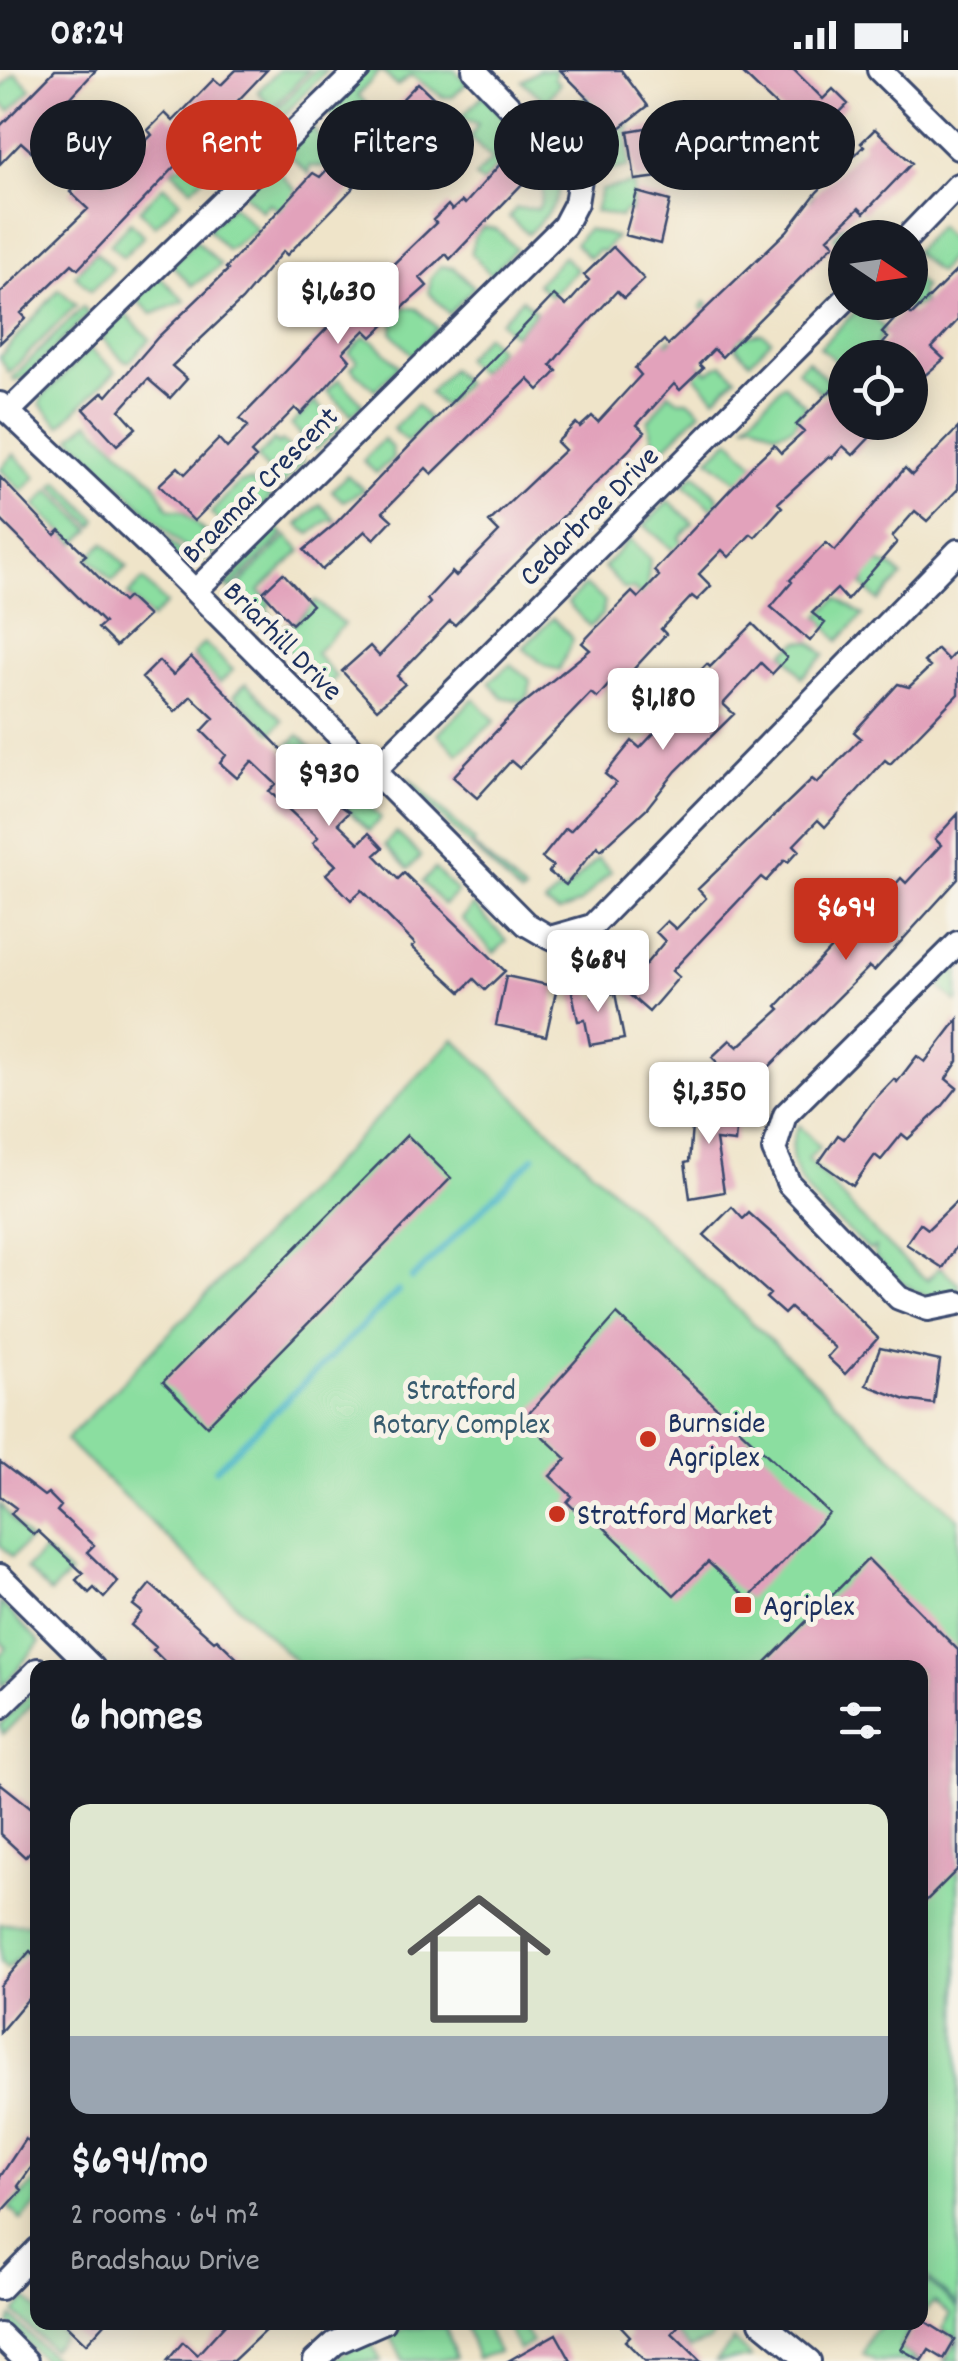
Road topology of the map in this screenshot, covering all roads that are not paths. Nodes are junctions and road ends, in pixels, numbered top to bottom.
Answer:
1 (358, 70) edge
2 (474, 70) edge
3 (878, 70) edge
4 (958, 148) edge
5 (958, 185) edge
6 (924, 220) edge
7 (828, 317) edge
8 (4, 408) edge
9 (958, 551) edge
10 (195, 591) junction
11 (374, 772) junction
12 (958, 943) edge
13 (958, 1303) edge
14 (0, 1576) edge
15 (68, 1644) junction
16 (49, 1660) edge
17 (84, 1660) edge
18 (30, 1678) edge
19 (0, 1707) edge
20 (30, 2257) edge
21 (0, 2288) edge
22 (365, 2330) edge
23 (769, 2330) edge
24 (0, 2335) edge
25 (797, 2358) edge
26 (26, 2361) edge
27 (315, 2361) edge

1 - 8 street
2 - 10 street, Braemar Crescent
3 - 4 street
5 - 6 street
7 - 11 street, Cedarbrae Drive
8 - 10 street, Briarhill Drive
9 - 11 street, Briarhill Drive
10 - 11 street, Briarhill Drive
12 - 13 street
14 - 15 street
15 - 16 street
15 - 17 street
18 - 19 street
20 - 21 street
22 - 27 street
23 - 25 street
24 - 26 street

